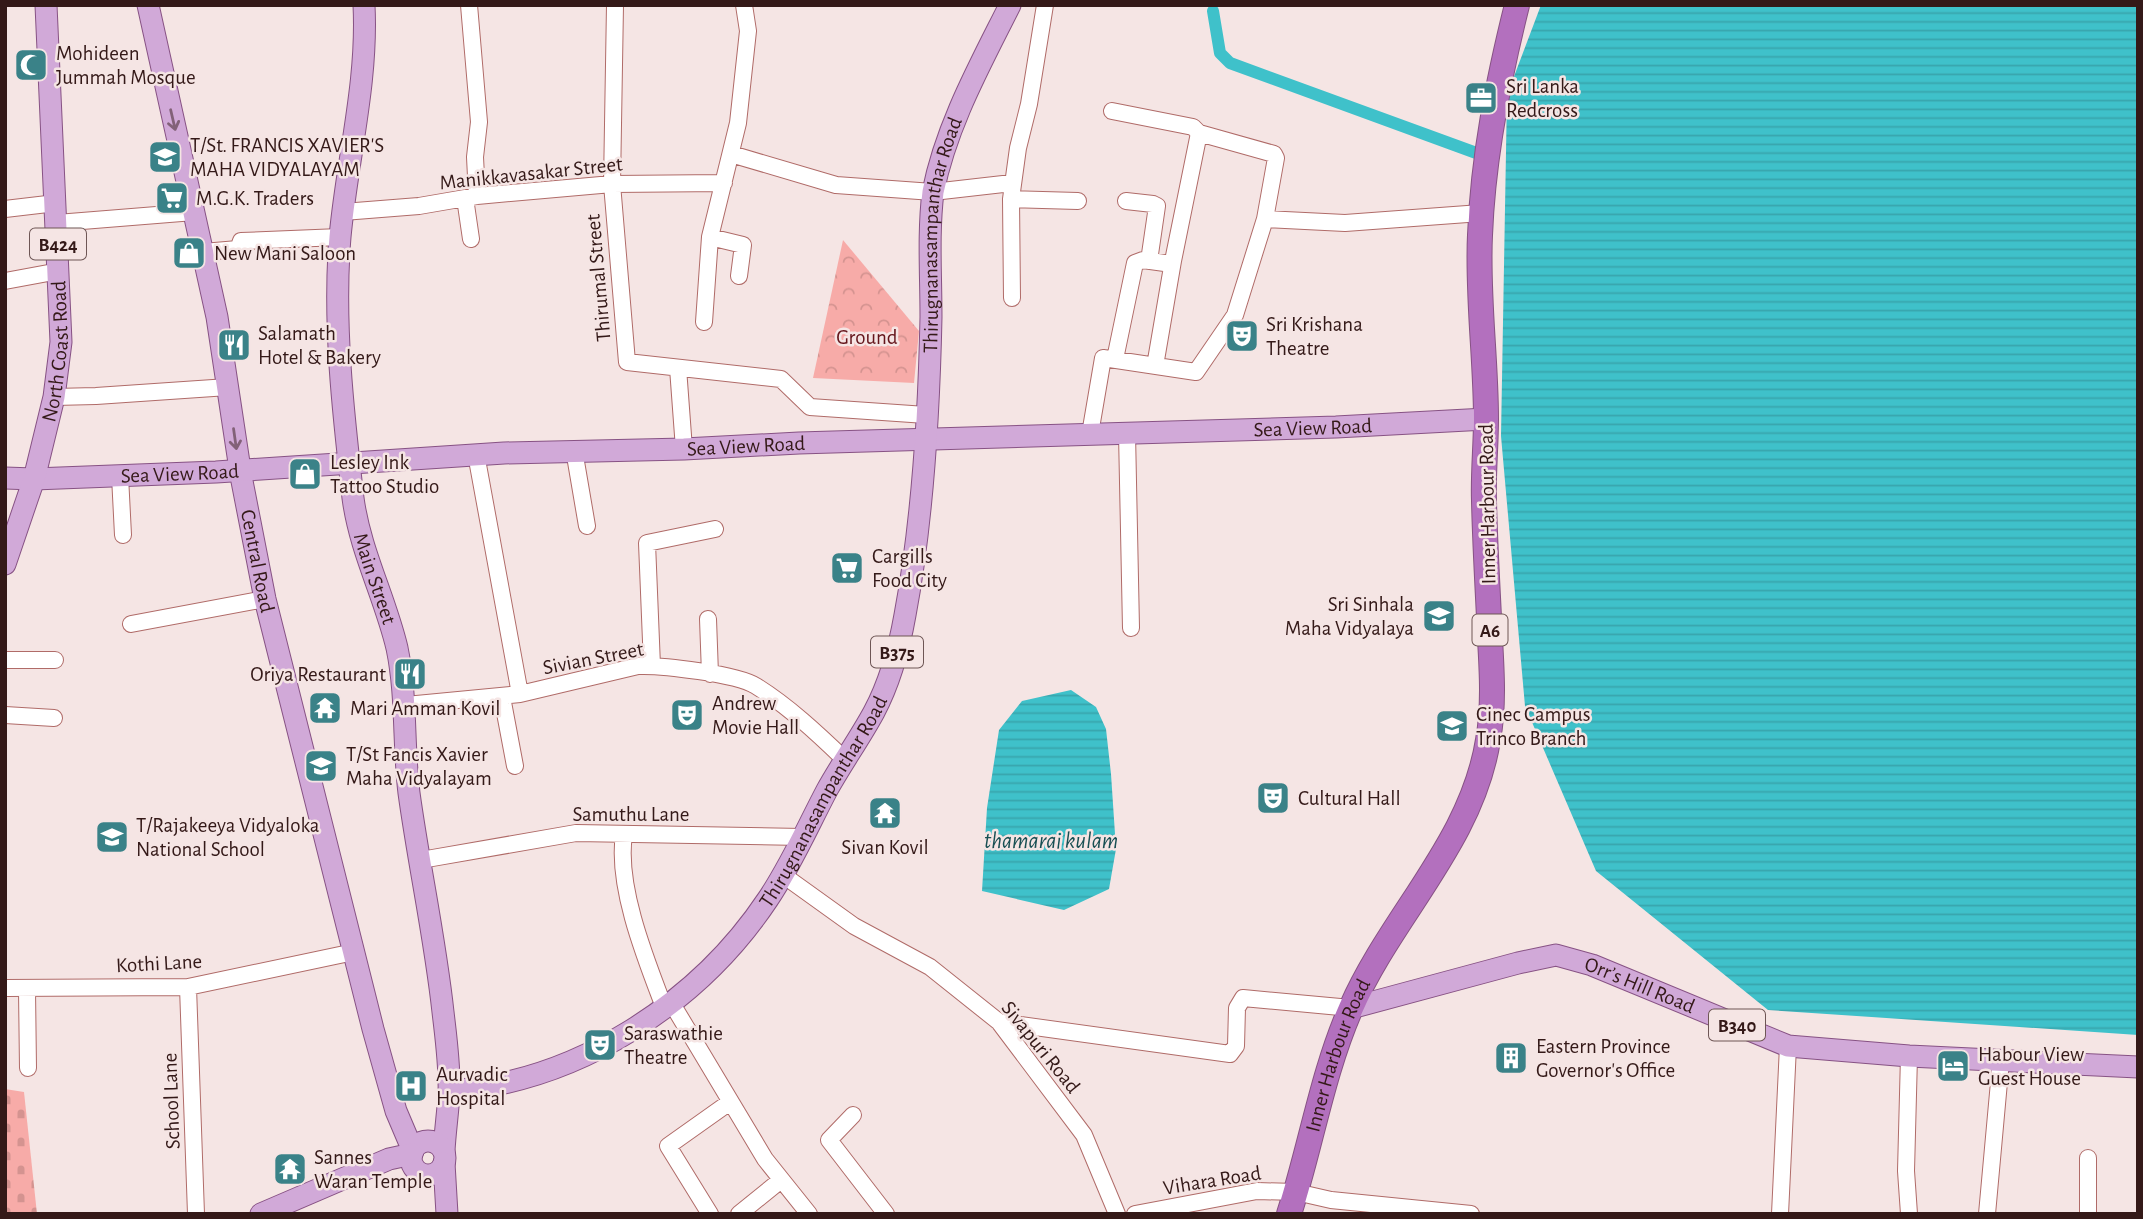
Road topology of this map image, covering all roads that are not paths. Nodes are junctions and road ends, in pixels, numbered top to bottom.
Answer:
1 (46, 5) edge
2 (148, 5) edge
3 (363, 5) edge
4 (469, 5) edge
5 (615, 5) edge
6 (744, 5) edge
7 (1010, 5) edge
8 (1045, 5) edge
9 (1517, 5) edge
10 (1112, 111) dead end
11 (1199, 134) junction
12 (731, 155) junction
13 (724, 183) junction
14 (612, 184) junction
15 (1011, 191) junction
16 (933, 192) junction
17 (471, 197) junction
18 (1078, 201) dead end
19 (1126, 201) dead end
20 (5, 209) edge
21 (194, 212) junction
22 (343, 212) junction
23 (56, 213) junction
24 (1481, 213) junction
25 (1265, 219) junction
26 (340, 237) junction
27 (710, 237) junction
28 (471, 239) dead end
29 (203, 252) junction
30 (1149, 261) junction
31 (1172, 264) junction
32 (59, 271) junction
33 (739, 276) dead end
34 (5, 281) edge
35 (1012, 298) dead end
36 (705, 323) dead end
37 (1115, 359) junction
38 (1155, 366) junction
39 (678, 368) junction
40 (228, 387) junction
41 (54, 397) junction
42 (926, 415) junction
43 (1486, 419) junction
44 (1127, 433) junction
45 (1090, 434) junction
46 (924, 439) junction
47 (684, 449) junction
48 (573, 450) junction
49 (476, 454) junction
50 (350, 463) junction
51 (240, 470) junction
52 (120, 476) junction
53 (5, 478) edge
54 (34, 480) junction
55 (587, 526) dead end
56 (715, 529) dead end
57 (123, 535) dead end
58 (5, 564) edge
59 (265, 599) junction
60 (708, 619) dead end
61 (131, 624) dead end
62 (1131, 628) dead end
63 (5, 660) edge
64 (55, 660) dead end
65 (652, 666) junction
66 (710, 674) junction
67 (520, 694) junction
68 (502, 696) junction
69 (405, 705) junction
70 (5, 715) edge
71 (54, 718) dead end
72 (844, 759) junction
73 (515, 766) dead end
74 (624, 835) junction
75 (802, 837) junction
76 (421, 860) junction
77 (783, 875) junction
78 (354, 952) junction
79 (188, 987) junction
80 (5, 989) edge
81 (27, 990) junction
82 (668, 1005) junction
83 (1351, 1008) junction
84 (999, 1022) junction
85 (1788, 1046) junction
86 (1909, 1056) junction
87 (2001, 1060) junction
88 (2138, 1067) edge
89 (28, 1069) dead end
90 (449, 1091) junction
91 (730, 1102) junction
92 (853, 1115) dead end
93 (425, 1156) junction
94 (2088, 1158) dead end
95 (781, 1180) junction
96 (1293, 1203) edge
97 (196, 1214) edge
98 (261, 1214) edge
99 (441, 1214) edge
100 (447, 1214) edge
101 (710, 1214) edge
102 (739, 1214) edge
103 (808, 1214) edge
104 (886, 1214) edge
105 (1117, 1214) edge
106 (1135, 1214) edge
107 (1471, 1214) edge
108 (1780, 1214) edge
109 (1909, 1214) edge
110 (1987, 1214) edge
111 (2088, 1214) edge

1 - 23 main road, North Coast Road / B424
2 -> 21 main road, Central Road
3 - 22 main road, Main Street
4 - 17 street
5 - 14 street, Thirumal Street
6 - 12 street
7 - 16 main road, Thirugnanasampanthar Road / B375
8 - 15 street
9 - 24 highway, Inner Harbour Road / A6
10 - 11 street
11 - 25 street
11 - 31 street
12 - 13 street
12 - 16 street
13 - 14 street, Manikkavasakar Street
13 - 27 street
14 - 17 street, Manikkavasakar Street
14 - 39 street, Thirumal Street
15 - 16 street
15 - 18 street
15 - 35 street
16 - 42 main road, Thirugnanasampanthar Road / B375
17 - 22 street, Manikkavasakar Street
17 - 28 street
19 - 30 street
20 - 23 street
21 - 23 street
21 - 29 main road, Central Road
22 - 26 main road, Main Street
23 - 32 main road, North Coast Road / B424
24 - 25 street
24 - 43 highway, Inner Harbour Road / A6
25 - 38 street
26 - 29 street
26 - 50 main road, Main Street
27 - 33 street
27 - 36 street
29 - 40 main road, Central Road
30 - 31 street
30 - 37 street
31 - 38 street
32 - 34 street
32 - 41 main road, North Coast Road / B424
37 - 38 street
37 - 45 street
39 - 42 street, Thirumal Street
39 - 47 street
40 - 41 street
40 -> 51 main road, Central Road
41 - 54 main road, North Coast Road / B424
42 - 46 main road, Thirugnanasampanthar Road / B375
43 - 44 main road, Sea View Road
43 - 83 highway, Inner Harbour Road / A6
44 - 45 main road, Sea View Road
44 - 62 street
45 - 46 main road, Sea View Road
46 - 47 main road, Sea View Road
46 - 72 main road, Thirugnanasampanthar Road / B375
47 - 48 main road, Sea View Road
48 - 49 main road, Sea View Road
48 - 55 street
49 - 50 main road, Sea View Road
49 - 67 street
50 - 51 main road, Sea View Road
50 - 69 main road, Main Street
51 - 52 main road, Sea View Road
51 - 59 main road, Central Road
52 - 54 main road, Sea View Road
52 - 57 street
53 - 54 main road, Sea View Road
54 - 58 main road, North Coast Road / B424
56 - 65 street
59 - 61 street
59 - 78 main road, Central Road
60 - 66 street
63 - 64 street
65 - 66 street, Sivian Street
65 - 67 street, Sivian Street
66 - 72 street, Sivian Street
67 - 68 street, Sivian Street
68 - 69 street, Sivian Street
68 - 73 street
69 - 76 main road, Main Street
70 - 71 street
72 - 75 main road, Thirugnanasampanthar Road / B375
74 - 75 street, Samuthu Lane
74 - 76 street, Samuthu Lane
74 - 82 street
75 - 77 main road, Thirugnanasampanthar Road / B375
76 - 90 main road, Main Street
77 - 82 main road, Thirugnanasampanthar Road / B375
77 - 84 street, Sivapuri Road
78 - 79 street, Kothi Lane
78 - 93 main road, Central Road
79 - 81 street, Kothi Lane
79 - 97 street, School Lane
80 - 81 street, Kothi Lane
81 - 89 street
82 - 90 main road, Thirugnanasampanthar Road / B375
82 - 91 street
83 - 84 street
83 - 85 main road, Orr’s Hill Road / B340
83 - 96 highway, Inner Harbour Road / A6
84 - 105 street, Sivapuri Road
85 - 86 main road, Orr’s Hill Road / B340
85 - 108 street
86 - 87 main road, Orr’s Hill Road / B340
86 - 109 street
87 - 88 main road, Orr’s Hill Road / B340
87 - 110 street
90 - 93 main road, Main Street
91 - 95 street
91 - 101 street
92 - 104 street
93 - 98 main road
93 - 99 main road
93 - 100 main road, Main Street
94 - 111 street
95 - 102 street
95 - 103 street
96 - 106 street, Vihara Road
96 - 107 street, Vihara Road

